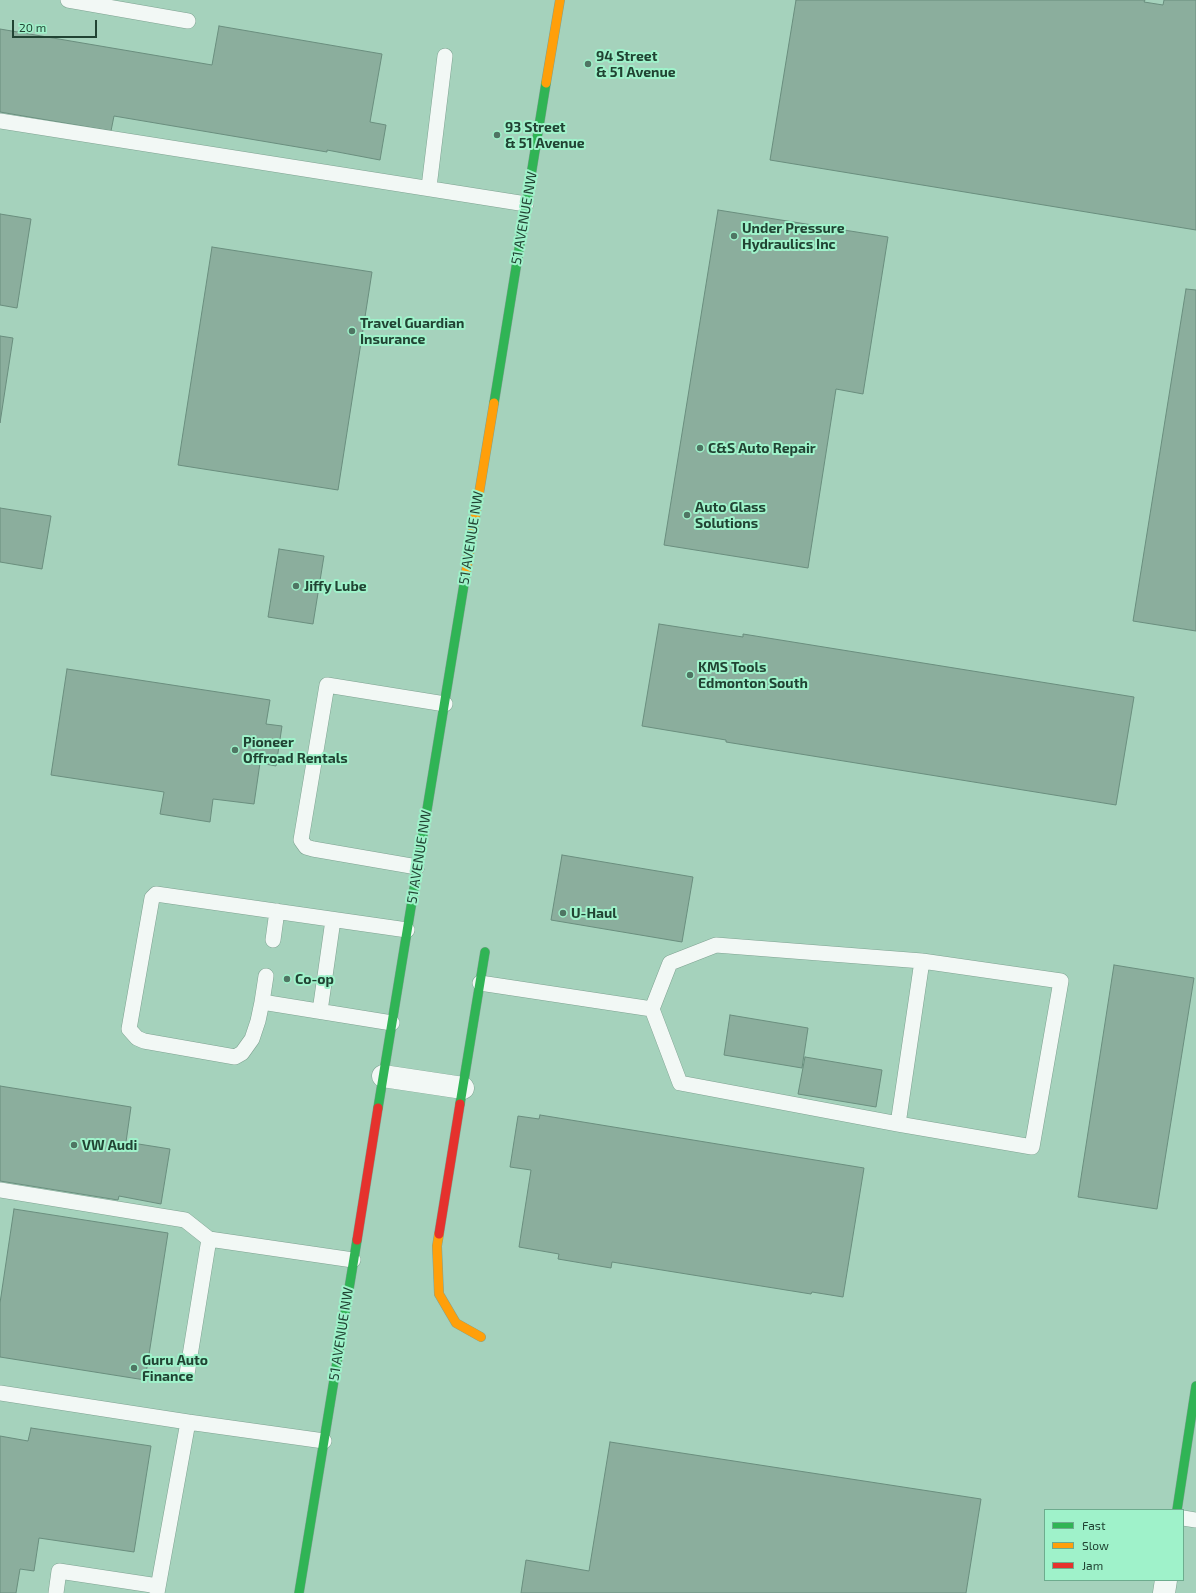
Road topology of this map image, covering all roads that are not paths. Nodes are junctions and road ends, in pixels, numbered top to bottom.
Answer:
1 (68, 0) edge
2 (560, 0) edge
3 (188, 21) dead end
4 (446, 56) dead end
5 (0, 121) edge
6 (428, 187) junction
7 (526, 204) junction
8 (445, 704) junction
9 (417, 867) junction
10 (277, 911) junction
11 (333, 920) junction
12 (407, 930) junction
13 (273, 940) dead end
14 (485, 952) dead end
15 (922, 961) junction
16 (266, 976) dead end
17 (480, 983) junction
18 (262, 1002) junction
19 (652, 1009) junction
20 (320, 1011) junction
21 (392, 1022) junction
22 (383, 1076) junction
23 (463, 1088) junction
24 (898, 1124) junction
25 (0, 1190) edge
26 (209, 1239) junction
27 (353, 1260) junction
28 (481, 1337) dead end
29 (187, 1374) dead end
30 (1196, 1386) edge
31 (0, 1393) edge
32 (188, 1422) junction
33 (324, 1441) junction
34 (1177, 1509) edge
35 (1184, 1518) edge
36 (1196, 1520) edge
37 (1166, 1581) edge
38 (158, 1589) edge
39 (56, 1593) edge
40 (299, 1593) edge
41 (1164, 1593) edge

1 - 3 lane
2 - 7 main road, 51 AVENUE NW
4 - 6 lane
5 - 6 lane
6 - 7 lane
7 - 8 main road, 51 AVENUE NW
8 - 9 main road, 51 AVENUE NW
8 - 9 lane
9 - 12 main road, 51 AVENUE NW
10 - 11 lane
10 - 13 lane
10 - 18 lane
11 - 12 lane
11 - 20 lane
12 - 21 main road, 51 AVENUE NW
14 - 17 main road
15 - 19 lane
15 - 24 lane
15 - 24 lane
16 - 18 lane
17 - 19 lane
17 - 23 main road
18 - 20 lane
19 - 24 lane
20 - 21 lane
21 - 22 main road, 51 AVENUE NW
22 - 23 street
22 - 27 main road, 51 AVENUE NW
23 - 28 main road
25 - 26 lane
26 - 27 lane
26 - 29 lane
27 - 33 main road, 51 AVENUE NW
30 - 34 main road
31 - 32 lane
32 - 33 lane
32 - 38 lane
33 - 40 main road, 51 AVENUE NW
35 - 36 lane
37 - 41 street
38 - 39 lane

